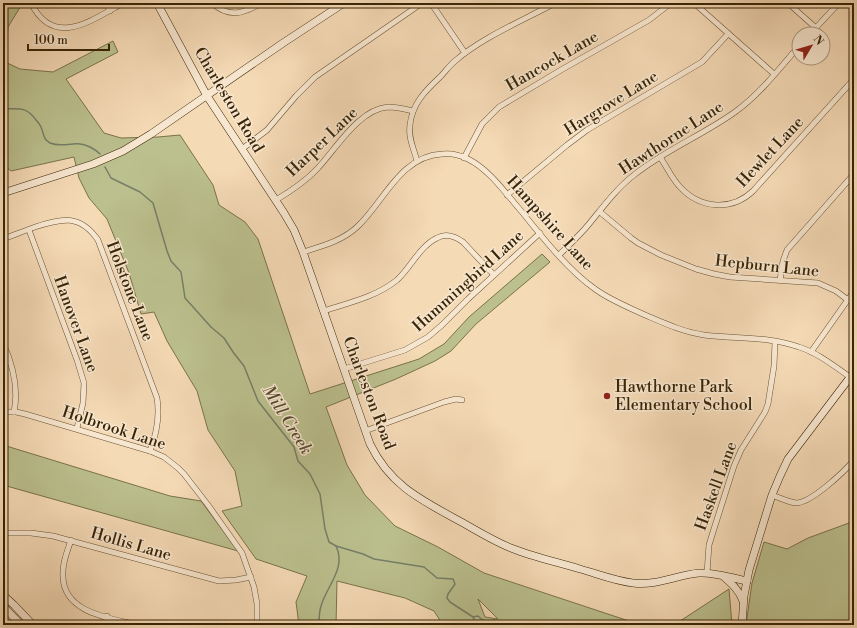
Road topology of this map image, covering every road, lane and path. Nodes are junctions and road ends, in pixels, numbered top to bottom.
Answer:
1 (31, 3) edge
2 (106, 3) edge
3 (124, 3) edge
4 (157, 3) edge
5 (212, 3) edge
6 (262, 3) edge
7 (344, 3) edge
8 (422, 3) edge
9 (431, 3) edge
10 (555, 3) edge
11 (671, 3) edge
12 (694, 3) edge
13 (788, 3) edge
14 (839, 3) edge
15 (110, 11) junction
16 (814, 26) edge
17 (818, 26) edge
18 (728, 34) junction
19 (465, 54) junction
20 (791, 55) edge
21 (774, 74) junction
22 (854, 79) edge
23 (207, 96) junction
24 (413, 111) junction
25 (242, 149) junction
26 (660, 157) junction
27 (464, 158) junction
28 (418, 161) junction
29 (854, 174) edge
30 (3, 193) edge
31 (507, 195) junction
32 (276, 200) junction
33 (600, 212) junction
34 (29, 230) junction
35 (540, 233) junction
36 (3, 239) edge
37 (303, 252) junction
38 (559, 255) junction
39 (494, 275) junction
40 (780, 280) junction
41 (854, 291) edge
42 (848, 300) junction
43 (323, 311) junction
44 (775, 342) junction
45 (3, 343) edge
46 (811, 352) junction
47 (344, 370) junction
48 (852, 375) edge
49 (462, 400) dead end
50 (3, 412) edge
51 (14, 412) junction
52 (76, 428) junction
53 (365, 431) junction
54 (150, 451) junction
55 (854, 460) edge
56 (772, 495) junction
57 (3, 523) edge
58 (4, 533) junction
59 (71, 540) junction
60 (3, 551) edge
61 (707, 573) junction
62 (723, 576) junction
63 (251, 577) junction
64 (747, 581) junction
65 (3, 596) edge
66 (743, 603) junction
67 (3, 606) edge
68 (107, 616) junction
69 (21, 625) edge
70 (33, 625) edge
71 (105, 625) edge
72 (137, 625) edge
73 (257, 625) edge
74 (742, 625) edge

1 - 15 street
2 - 15 street
3 - 15 street
4 - 23 street, Charleston Road
5 - 6 street
7 - 23 street
8 - 25 street
9 - 19 street
10 - 19 street
11 - 27 street, Hancock Lane
12 - 18 street
13 - 16 street
14 - 17 street
18 - 21 street
18 - 31 street, Hargrove Lane
19 - 24 street
20 - 21 street, Hawthorne Lane
21 - 26 street, Hawthorne Lane
22 - 26 street, Hewlet Lane
23 - 25 street, Charleston Road
23 - 30 street
24 - 28 street
24 - 32 street, Harper Lane
25 - 32 street, Charleston Road
26 - 33 street, Hawthorne Lane
27 - 28 street, Hampshire Lane
27 - 31 street, Hampshire Lane
28 - 37 street, Hampshire Lane
29 - 40 street
31 - 35 street, Hampshire Lane
32 - 37 street, Charleston Road
33 - 38 street, Hawthorne Lane
33 - 40 street, Hepburn Lane
34 - 36 street, Holstone Lane
34 - 52 street, Hanover Lane
34 - 54 street, Holstone Lane
35 - 38 street, Hampshire Lane
35 - 39 street, Hummingbird Lane
37 - 43 street, Charleston Road
38 - 44 street, Hampshire Lane
39 - 43 street
39 - 47 street, Hummingbird Lane
40 - 42 street, Hepburn Lane
41 - 42 street
42 - 46 street
43 - 47 street, Charleston Road
44 - 46 street, Hampshire Lane
44 - 61 street, Haskell Lane
45 - 51 street
46 - 48 street, Hampshire Lane
47 - 53 street, Charleston Road
48 - 56 street
49 - 53 street
50 - 51 street, Holbrook Lane
51 - 52 street, Holbrook Lane
52 - 54 street, Holbrook Lane
53 - 61 street, Charleston Road
54 - 63 street, Holbrook Lane
55 - 56 street
56 - 64 street
57 - 58 street
58 - 59 street, Hollis Lane
58 - 60 street
59 - 63 street, Hollis Lane
59 - 68 street
61 - 62 street, Charleston Road
62 - 64 street, Charleston Road
62 - 66 street
63 - 73 street, Holbrook Lane
64 - 66 street
65 - 70 street
66 - 74 street
67 - 69 street
68 - 71 street
68 - 72 street

